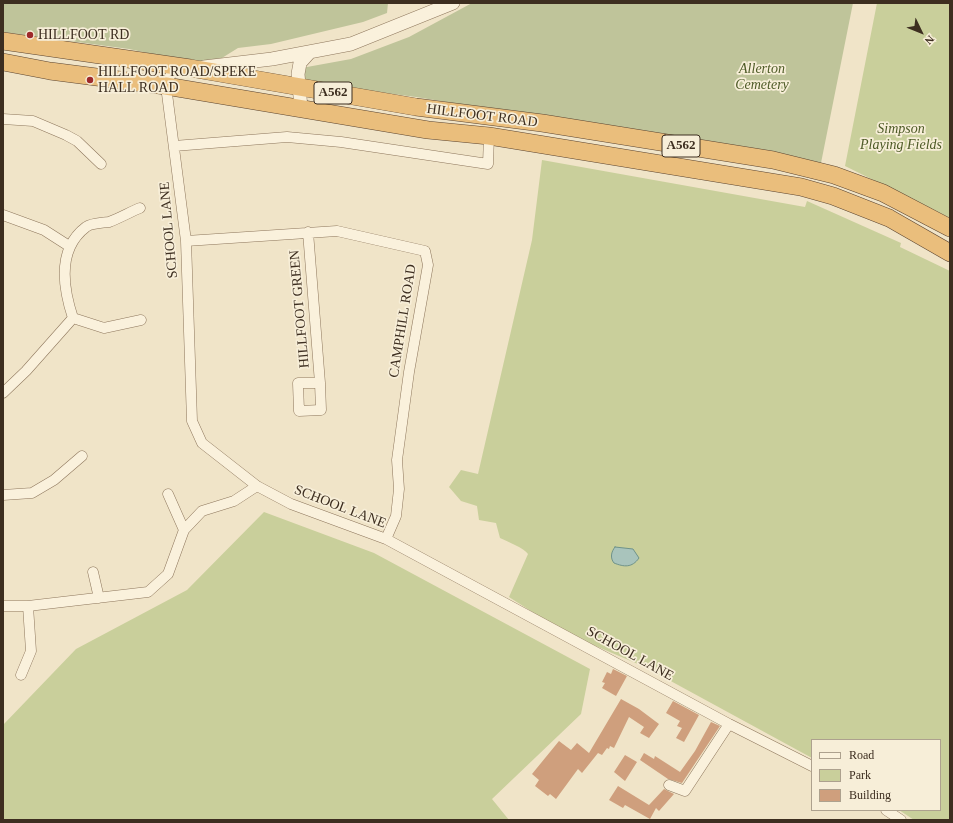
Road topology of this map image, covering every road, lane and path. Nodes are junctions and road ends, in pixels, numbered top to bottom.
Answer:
1 (453, 3) edge
2 (3, 41) edge
3 (310, 52) junction
4 (3, 62) edge
5 (182, 67) junction
6 (166, 86) junction
7 (299, 87) junction
8 (301, 108) junction
9 (3, 119) edge
10 (489, 136) junction
11 (174, 146) junction
12 (102, 164) dead end
13 (820, 171) junction
14 (815, 191) junction
15 (140, 208) dead end
16 (3, 215) edge
17 (950, 228) edge
18 (308, 232) junction
19 (186, 241) junction
20 (69, 246) junction
21 (950, 253) edge
22 (73, 318) junction
23 (141, 320) dead end
24 (320, 383) dead end
25 (3, 393) edge
26 (82, 456) dead end
27 (257, 486) junction
28 (168, 494) dead end
29 (3, 495) edge
30 (184, 530) junction
31 (386, 539) junction
32 (93, 572) dead end
33 (99, 598) junction
34 (3, 606) edge
35 (28, 606) junction
36 (21, 675) dead end
37 (729, 724) junction
38 (811, 765) edge
39 (669, 785) dead end
40 (888, 811) edge
41 (901, 820) edge

1 - 3 street
2 - 5 highway, HILLFOOT ROAD / A562
3 - 5 street
3 - 7 street
4 - 6 highway, HILLFOOT ROAD / A562
5 - 6 street, SCHOOL LANE
5 - 7 highway, HILLFOOT ROAD / A562
6 - 8 highway, HILLFOOT ROAD / A562
6 - 11 street, SCHOOL LANE
7 - 8 street
7 - 13 highway, HILLFOOT ROAD / A562
8 - 10 highway, HILLFOOT ROAD / A562
9 - 12 street
10 - 11 street, HILLFOOT ROAD
10 - 14 highway, HILLFOOT ROAD / A562
11 - 19 street, SCHOOL LANE
13 - 14 street
13 - 17 highway, HILLFOOT ROAD / A562
14 - 21 highway, HILLFOOT ROAD / A562
15 - 20 street
16 - 20 street
18 - 19 street, CAMPHILL ROAD
18 - 24 street, HILLFOOT GREEN
18 - 31 street, CAMPHILL ROAD
19 - 27 street, SCHOOL LANE
20 - 22 street
22 - 23 street
22 - 25 street
26 - 29 street
27 - 30 street
27 - 31 street, SCHOOL LANE
28 - 30 street
30 - 33 street
31 - 37 street, SCHOOL LANE
32 - 33 street
33 - 35 street
34 - 35 street
35 - 36 street
37 - 38 street, SCHOOL LANE
37 - 39 street
40 - 41 street

